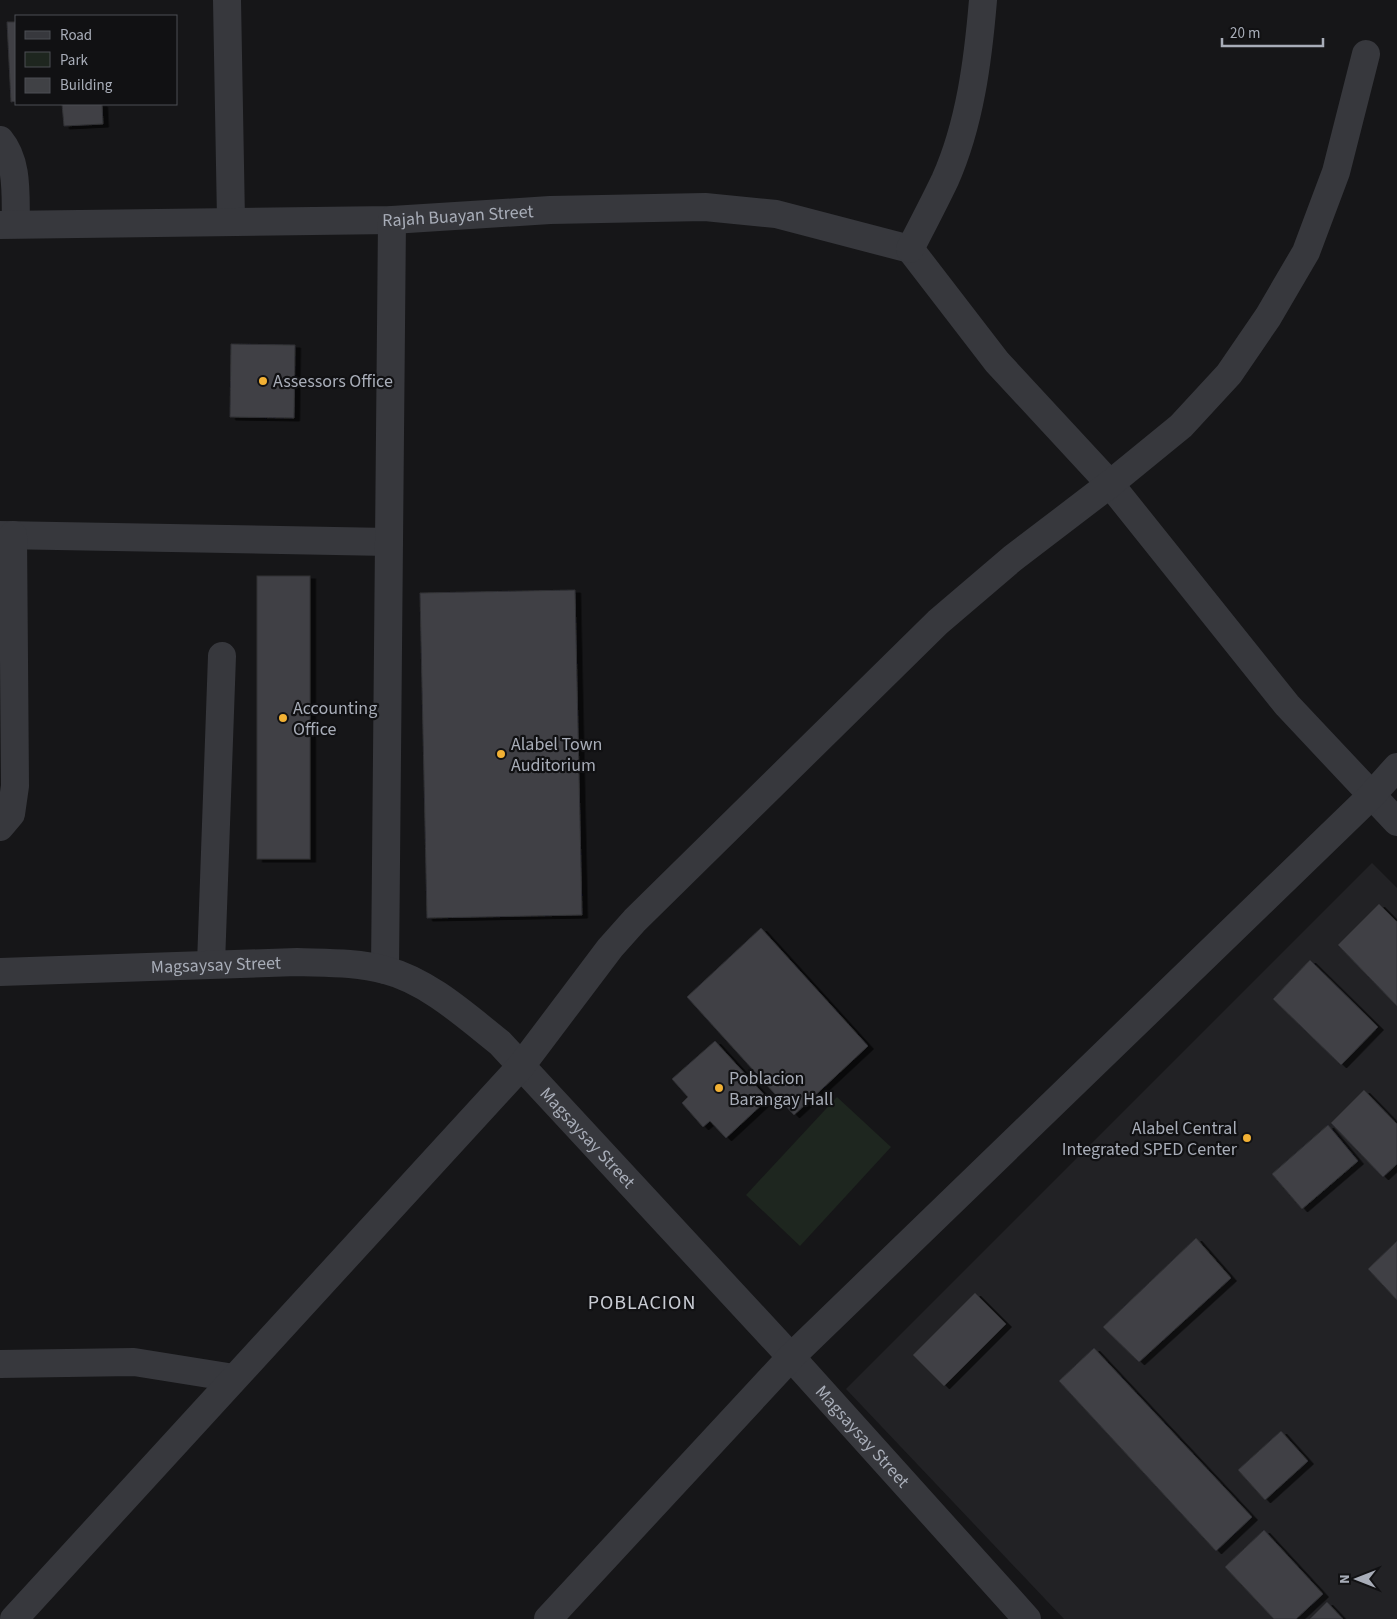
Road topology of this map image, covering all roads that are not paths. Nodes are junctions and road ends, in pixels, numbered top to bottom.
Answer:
1 (227, 0) edge
2 (983, 0) edge
3 (1366, 54) dead end
4 (0, 140) edge
5 (231, 220) junction
6 (392, 220) junction
7 (8, 224) edge
8 (910, 249) junction
9 (1110, 484) junction
10 (7, 535) edge
11 (389, 542) junction
12 (222, 656) dead end
13 (1397, 768) edge
14 (1371, 796) junction
15 (1397, 822) edge
16 (0, 827) edge
17 (211, 964) junction
18 (385, 970) junction
19 (0, 972) edge
20 (522, 1066) junction
21 (791, 1357) junction
22 (0, 1364) edge
23 (234, 1378) junction
24 (14, 1619) edge
25 (548, 1619) edge
26 (1027, 1619) edge

1 - 5 street
2 - 8 street
3 - 9 street
4 - 7 street
5 - 6 street, Rajah Buayan Street
5 - 7 street, Rajah Buayan Street
6 - 8 street, Rajah Buayan Street
6 - 11 street
8 - 9 street
9 - 14 street
9 - 20 street
10 - 11 street
10 - 16 street
11 - 18 street
12 - 17 street
13 - 14 street
14 - 15 street
14 - 21 street
17 - 18 street, Magsaysay Street
17 - 19 street, Magsaysay Street
18 - 20 street, Magsaysay Street
20 - 21 street, Magsaysay Street
20 - 23 street
21 - 25 street
21 - 26 street, Magsaysay Street
22 - 23 street
23 - 24 street

